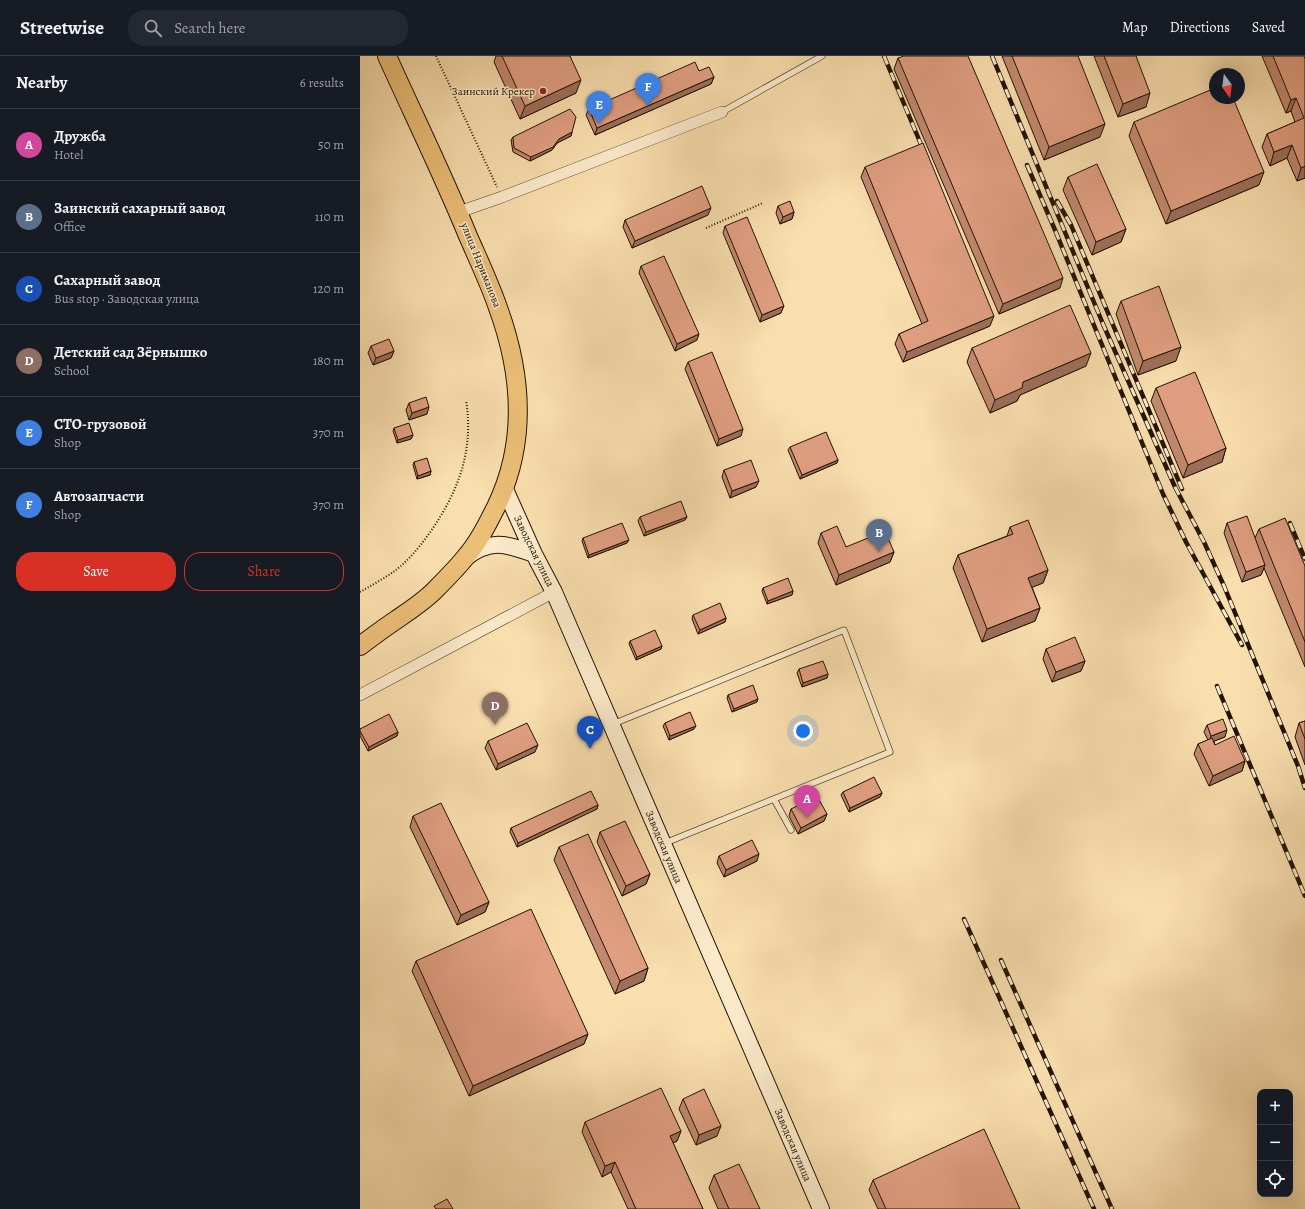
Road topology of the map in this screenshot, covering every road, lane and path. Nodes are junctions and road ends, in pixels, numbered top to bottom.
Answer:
1 (387, 56) edge
2 (436, 56) edge
3 (822, 56) edge
4 (722, 112) joint
5 (502, 197) junction
6 (763, 203) dead end
7 (458, 212) junction
8 (706, 228) dead end
9 (466, 400) dead end
10 (504, 487) junction
11 (534, 554) junction
12 (464, 560) junction
13 (360, 592) edge
14 (554, 592) junction
15 (360, 646) edge
16 (360, 696) edge
17 (611, 725) junction
18 (774, 799) junction
19 (791, 830) dead end
20 (663, 844) junction
21 (821, 1209) edge

1 - 7 main road, улица Нариманова
2 - 5 path
3 - 4 lane
4 - 5 street
5 - 7 street
6 - 8 path
7 - 10 main road, улица Нариманова
9 - 13 path
10 - 11 main road, Заводская улица
10 - 12 main road, улица Нариманова
11 - 12 main road
11 - 14 main road, Заводская улица
12 - 15 main road, улица Нариманова
14 - 16 street
14 - 17 main road, Заводская улица
17 - 18 lane
17 - 20 main road, Заводская улица
18 - 19 lane
18 - 20 lane
20 - 21 main road, Заводская улица

